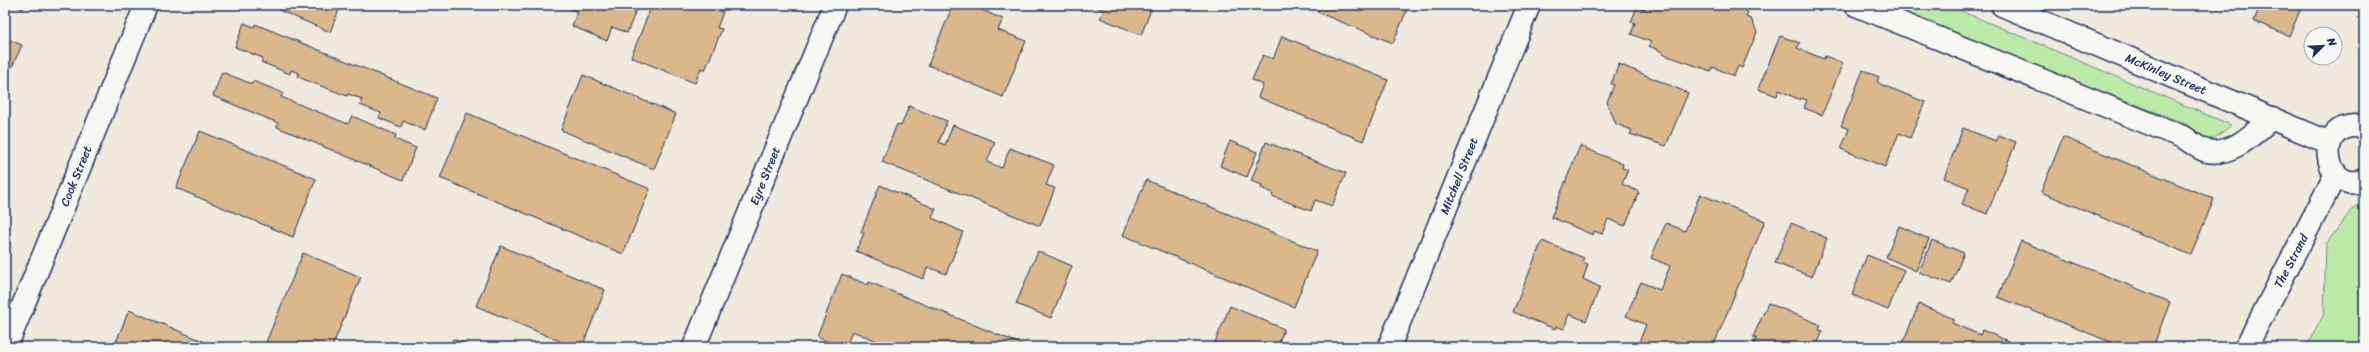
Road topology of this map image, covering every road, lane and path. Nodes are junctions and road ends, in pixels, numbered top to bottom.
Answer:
1 (146, 5) edge
2 (835, 5) edge
3 (1529, 5) edge
4 (1856, 5) edge
5 (2002, 5) edge
6 (2272, 118) junction
7 (2364, 127) edge
8 (2330, 143) junction
9 (2336, 174) junction
10 (2364, 180) edge
11 (6, 347) edge
12 (694, 347) edge
13 (1389, 347) edge
14 (2246, 347) edge

1 - 11 street, Cook Street
2 - 12 street, Eyre Street
3 - 13 street, Mitchell Street
4 - 6 street
5 - 6 street, McKinley Street
6 - 8 street, McKinley Street
7 - 8 street
8 - 9 street
9 - 10 street
9 - 14 street, The Strand

